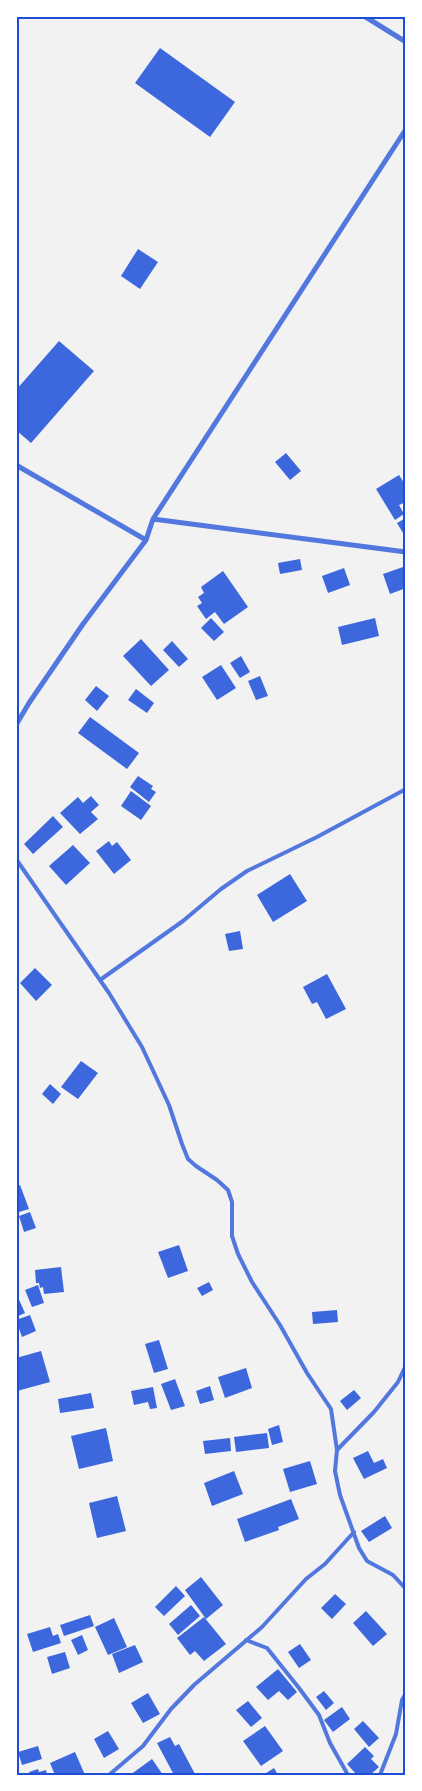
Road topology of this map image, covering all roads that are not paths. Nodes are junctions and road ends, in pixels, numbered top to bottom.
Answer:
1 (364, 16) edge
2 (406, 42) edge
3 (406, 129) edge
4 (16, 465) edge
5 (153, 519) junction
6 (146, 540) junction
7 (406, 552) edge
8 (16, 725) edge
9 (406, 789) edge
10 (16, 859) edge
11 (100, 980) junction
12 (406, 1365) edge
13 (338, 1450) junction
14 (354, 1532) junction
15 (406, 1590) edge
16 (246, 1640) junction
17 (406, 1693) edge
18 (110, 1775) edge
19 (348, 1775) edge
20 (380, 1775) edge

1 - 2 street
3 - 5 street
4 - 6 street
5 - 6 street
5 - 7 street
6 - 8 street
9 - 11 lane
10 - 11 lane
11 - 13 lane
12 - 13 lane
13 - 14 lane
14 - 15 lane
14 - 16 lane
16 - 18 lane
16 - 19 lane
17 - 20 lane

